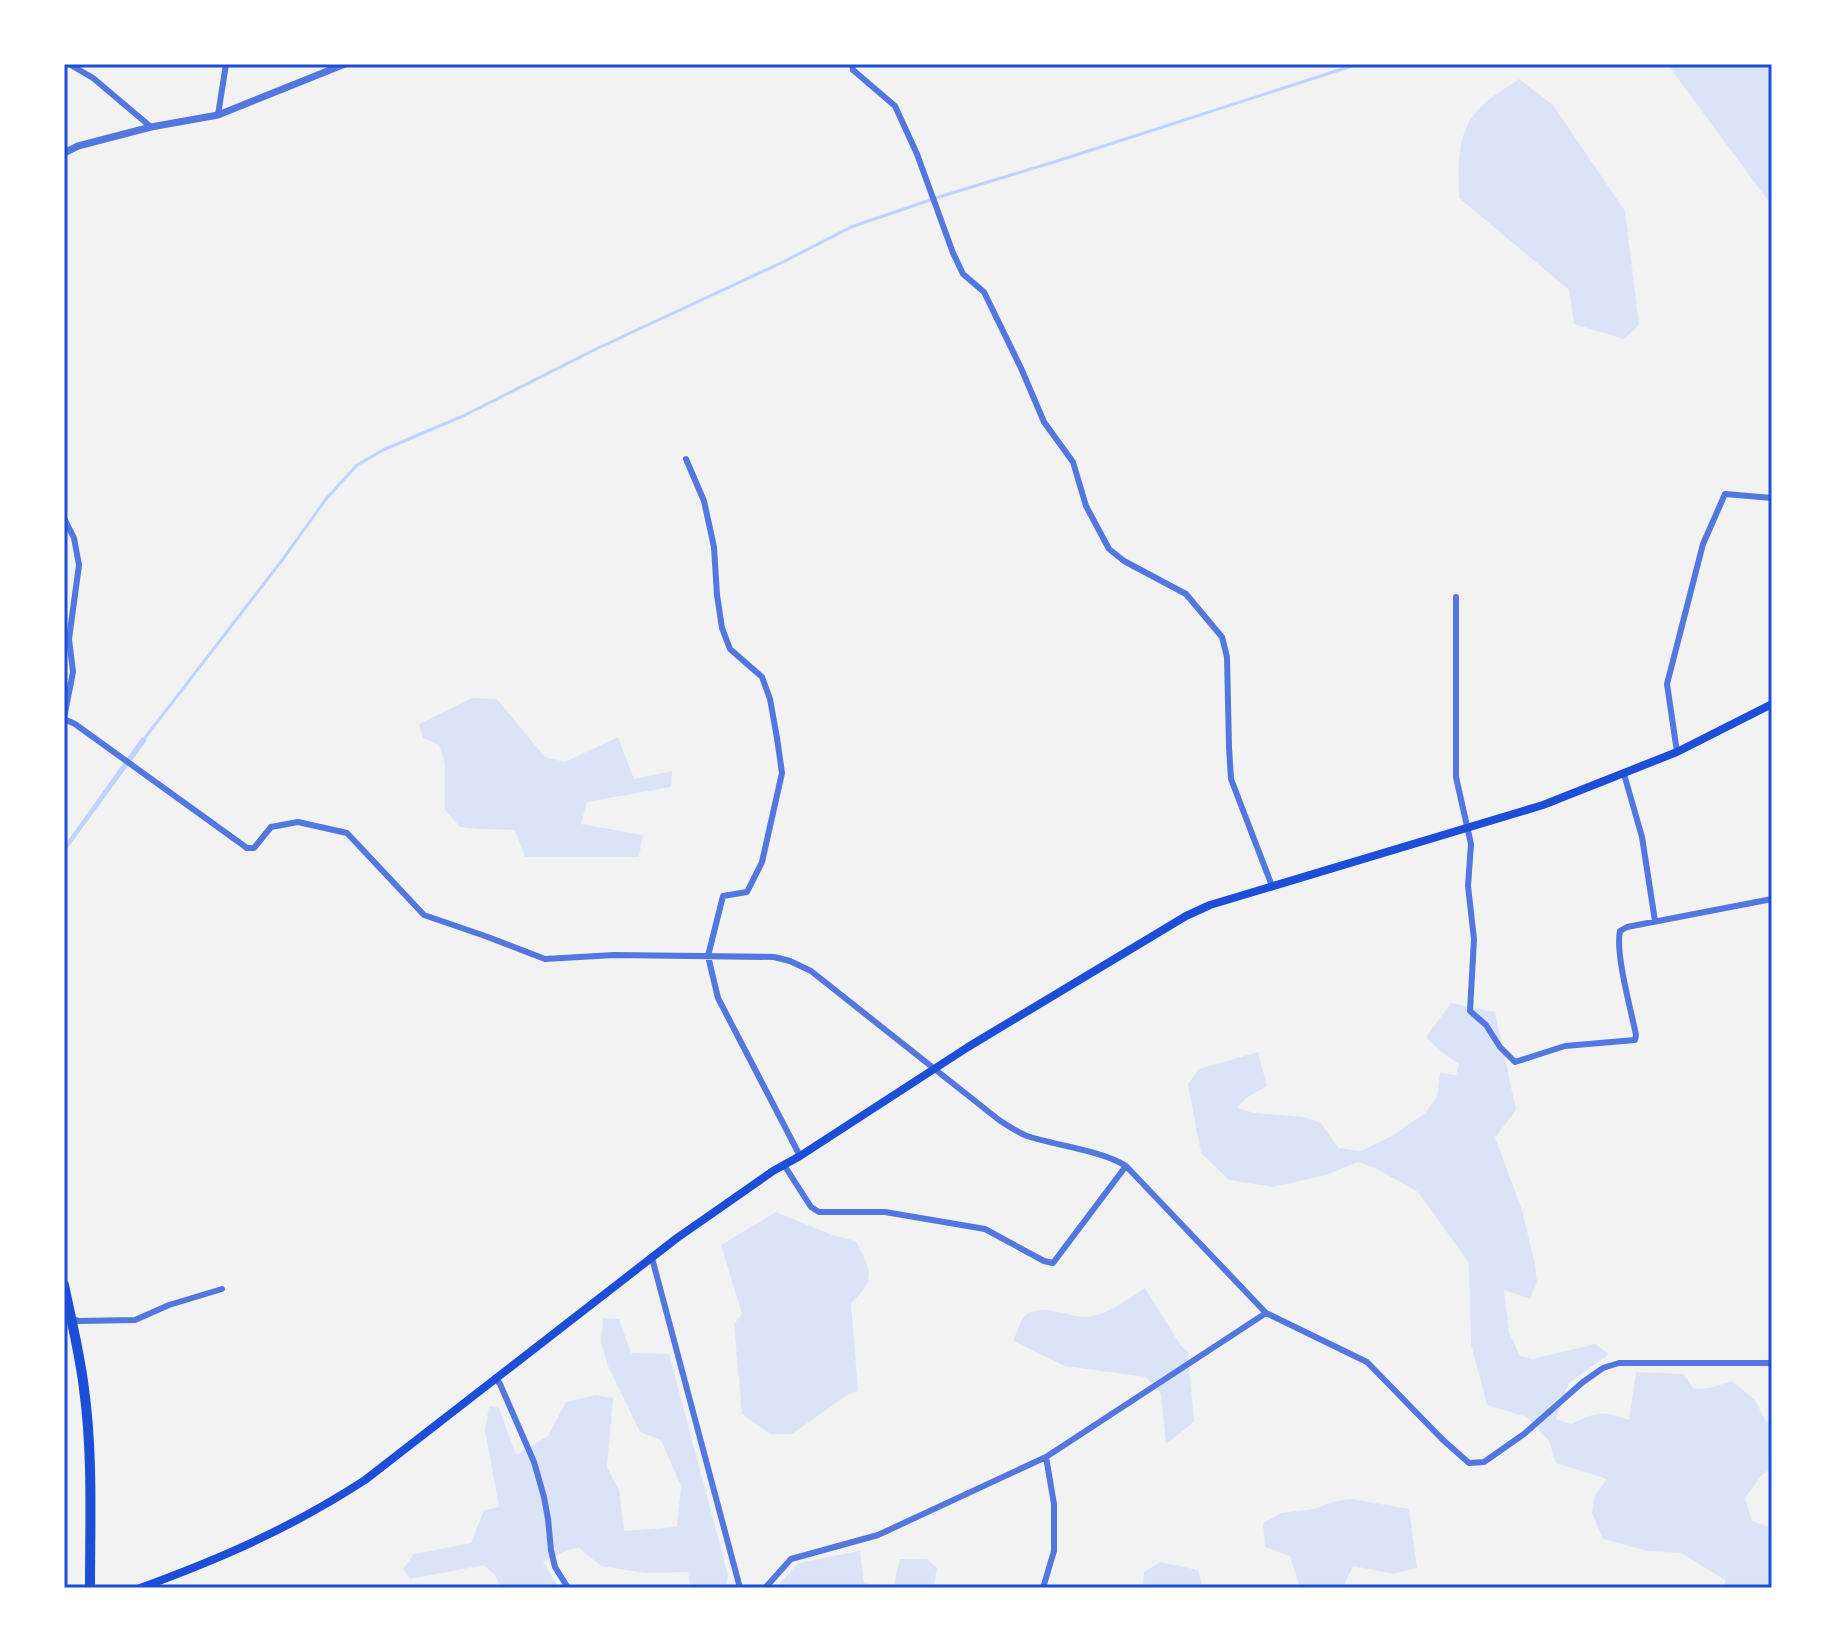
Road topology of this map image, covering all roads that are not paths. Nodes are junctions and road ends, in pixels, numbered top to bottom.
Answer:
1 (69, 64) edge
2 (226, 64) edge
3 (345, 64) edge
4 (852, 64) edge
5 (218, 115) junction
6 (151, 127) junction
7 (64, 153) edge
8 (686, 459) dead end
9 (1772, 498) edge
10 (64, 518) edge
11 (1456, 597) dead end
12 (1772, 704) edge
13 (64, 719) edge
14 (1677, 752) junction
15 (1624, 774) junction
16 (1468, 828) junction
17 (1272, 886) junction
18 (1772, 899) edge
19 (1655, 921) junction
20 (708, 956) junction
21 (935, 1069) junction
22 (800, 1156) junction
23 (784, 1165) junction
24 (1126, 1166) junction
25 (652, 1258) junction
26 (64, 1285) edge
27 (222, 1289) dead end
28 (1266, 1313) junction
29 (71, 1319) junction
30 (1772, 1363) edge
31 (495, 1378) junction
32 (1046, 1457) junction
33 (90, 1588) edge
34 (140, 1588) edge
35 (568, 1588) edge
36 (740, 1588) edge
37 (765, 1588) edge
38 (1043, 1588) edge

1 - 6 street
2 - 5 street
3 - 5 street
4 - 17 street
5 - 6 street
6 - 7 street
8 - 20 street
9 - 14 street
10 - 13 street
11 - 16 street
12 - 14 main road
13 - 20 street
14 - 15 main road
15 - 16 main road
15 - 19 street
16 - 17 main road
16 - 19 street
17 - 21 main road
18 - 19 street
20 - 21 street
20 - 22 street
21 - 22 main road
21 - 24 street
22 - 23 main road
23 - 24 street
23 - 25 main road
24 - 28 street
25 - 31 main road
25 - 36 street
26 - 29 highway
27 - 29 street
28 - 30 street
28 - 32 street
29 - 33 highway
31 - 34 main road
31 - 35 street
32 - 37 street
32 - 38 street

